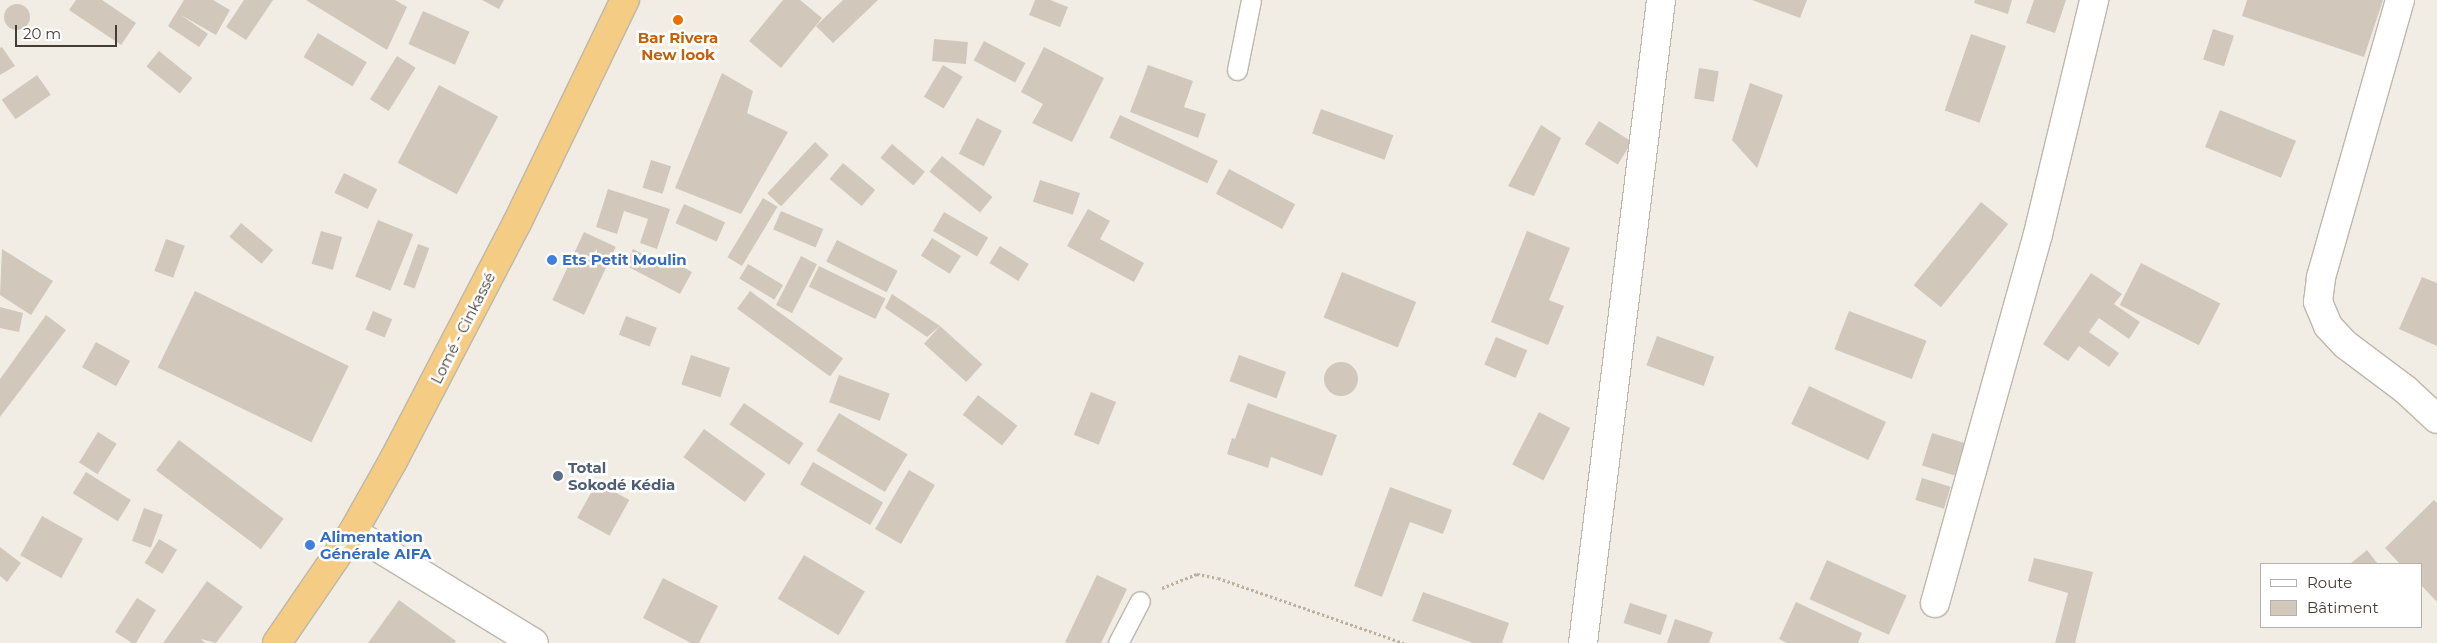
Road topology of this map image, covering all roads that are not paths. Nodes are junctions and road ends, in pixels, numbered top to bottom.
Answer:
1 (625, 0) edge
2 (1251, 0) edge
3 (1660, 0) edge
4 (2094, 0) edge
5 (2400, 0) edge
6 (1237, 70) dead end
7 (2437, 419) edge
8 (352, 532) junction
9 (1140, 602) road end
10 (1935, 603) dead end
11 (277, 643) edge
12 (534, 643) edge
13 (1118, 643) edge
14 (1583, 643) edge

1 - 8 highway, Lomé - Cinkassé
2 - 6 lane
3 - 14 street
4 - 10 street
5 - 7 street
8 - 11 highway, Lomé - Cinkassé
8 - 12 street
9 - 13 lane

